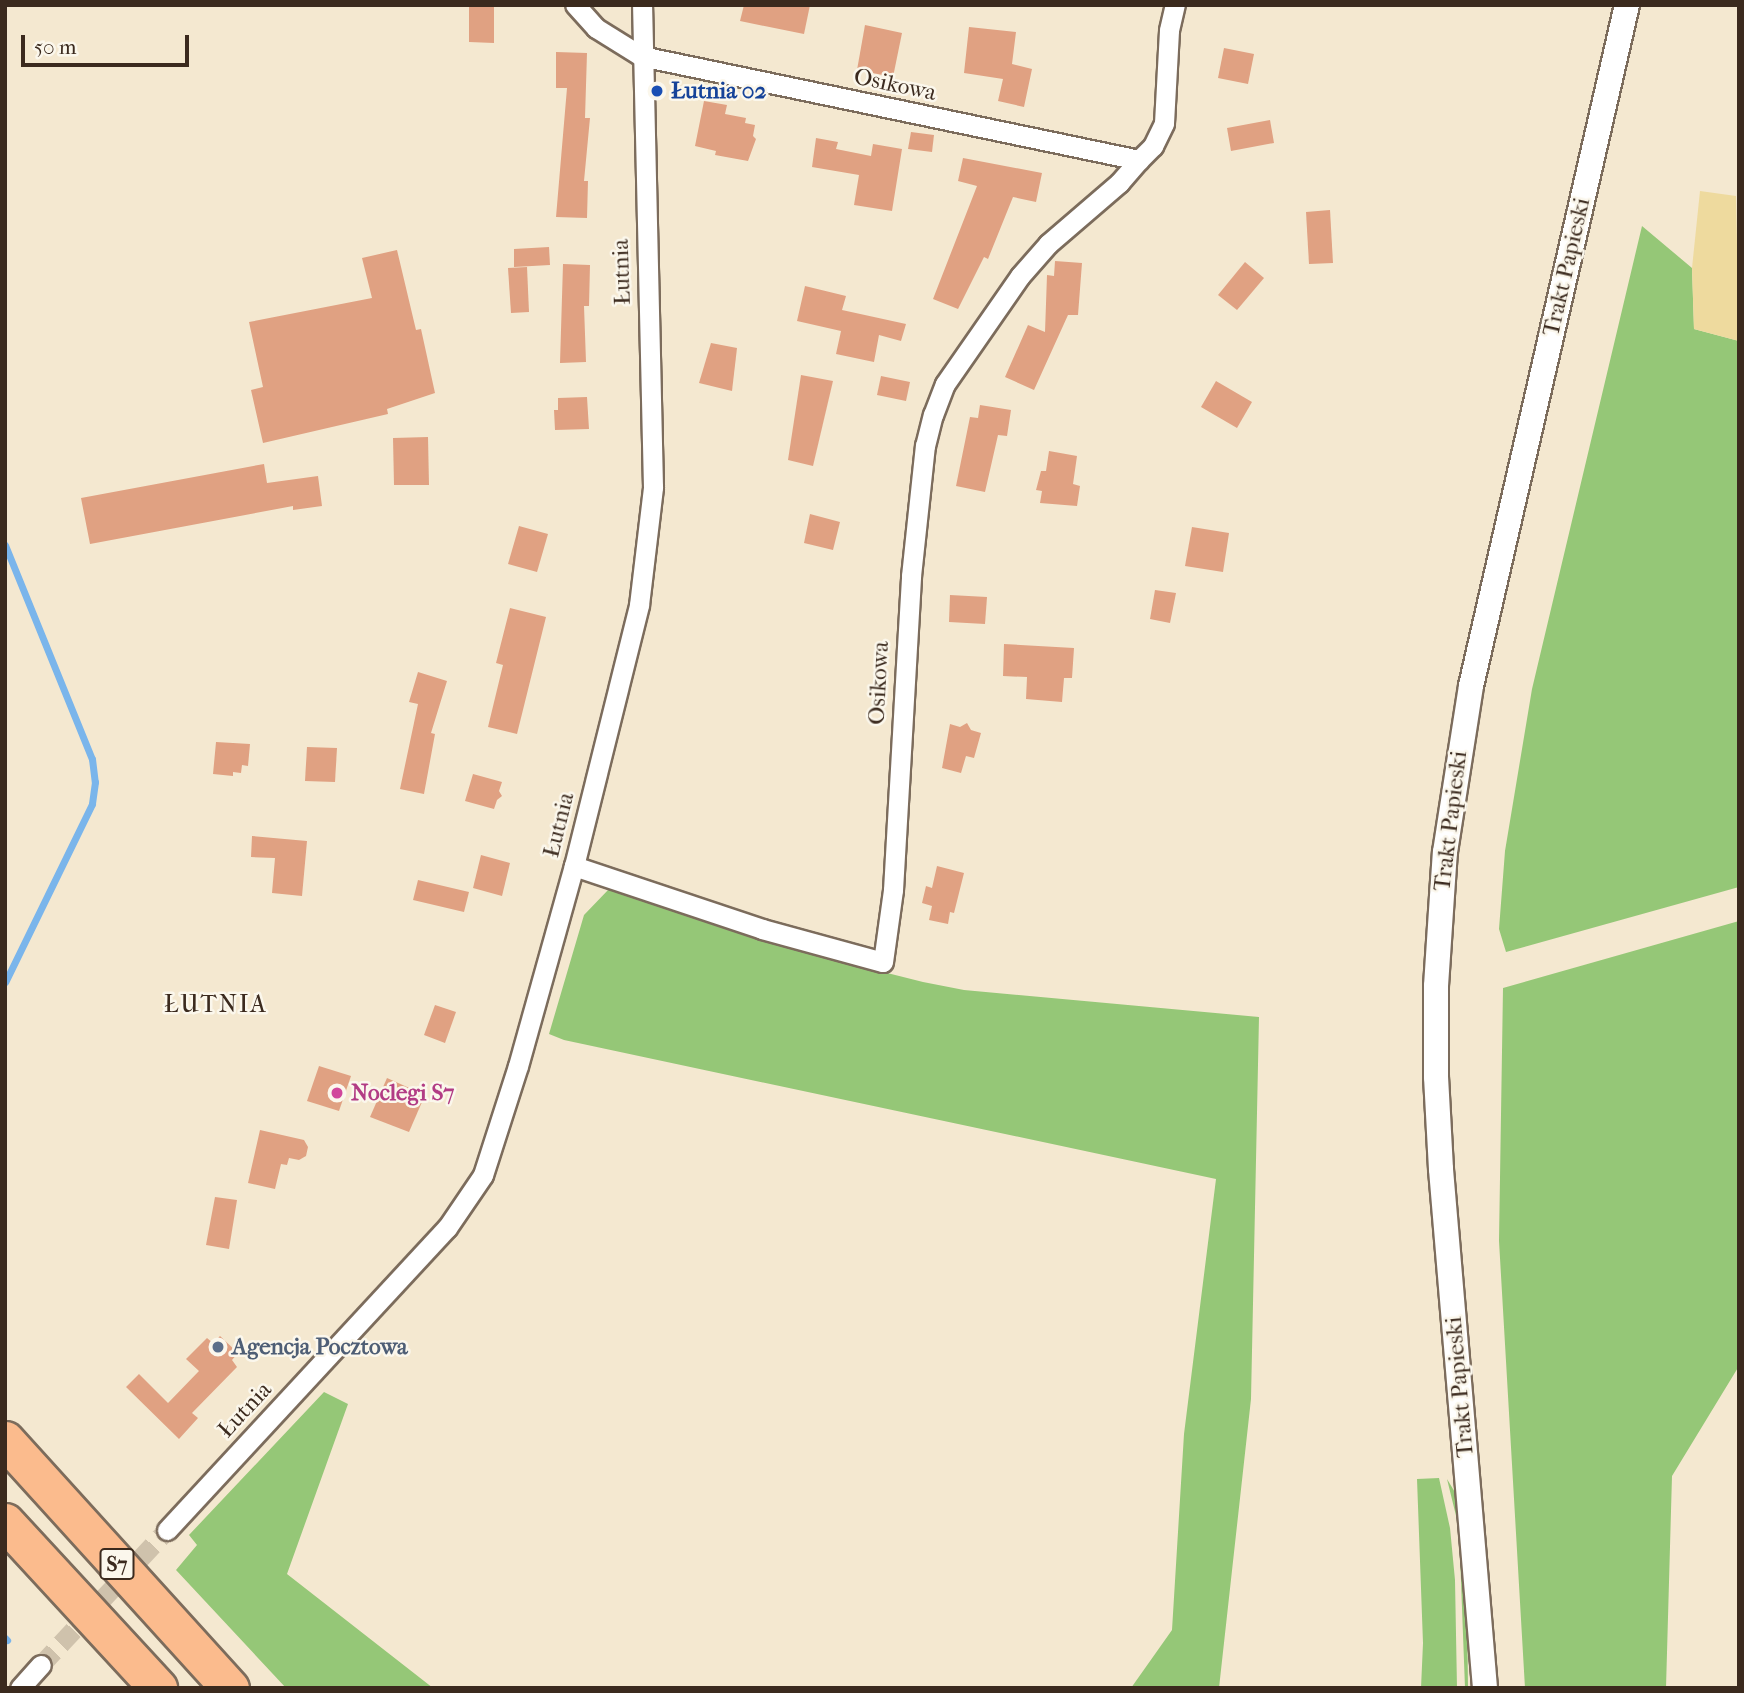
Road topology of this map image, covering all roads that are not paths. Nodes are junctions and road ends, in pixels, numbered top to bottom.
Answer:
1 (575, 5) edge
2 (642, 5) edge
3 (1175, 5) edge
4 (1627, 5) edge
5 (641, 56) junction
6 (1139, 160) junction
7 (574, 866) junction
8 (5, 1440) edge
9 (5, 1522) edge
10 (167, 1530) tunnel mouth
11 (1482, 1654) junction
12 (41, 1665) tunnel mouth
13 (20, 1688) edge
14 (159, 1688) edge
15 (229, 1688) edge
16 (1478, 1688) edge
17 (1485, 1688) edge

1 - 5 street
2 - 5 street, Łutnia
3 - 6 street, Osikowa
4 - 11 street, Trakt Papieski
5 - 6 street, Osikowa
5 - 7 street, Łutnia
6 - 7 street, Osikowa
7 - 10 street, Łutnia
8 - 15 highway, S7
9 - 14 highway, S7
11 - 16 street, Trakt Papieski
11 - 17 street, Trakt Papieski
12 - 13 street

